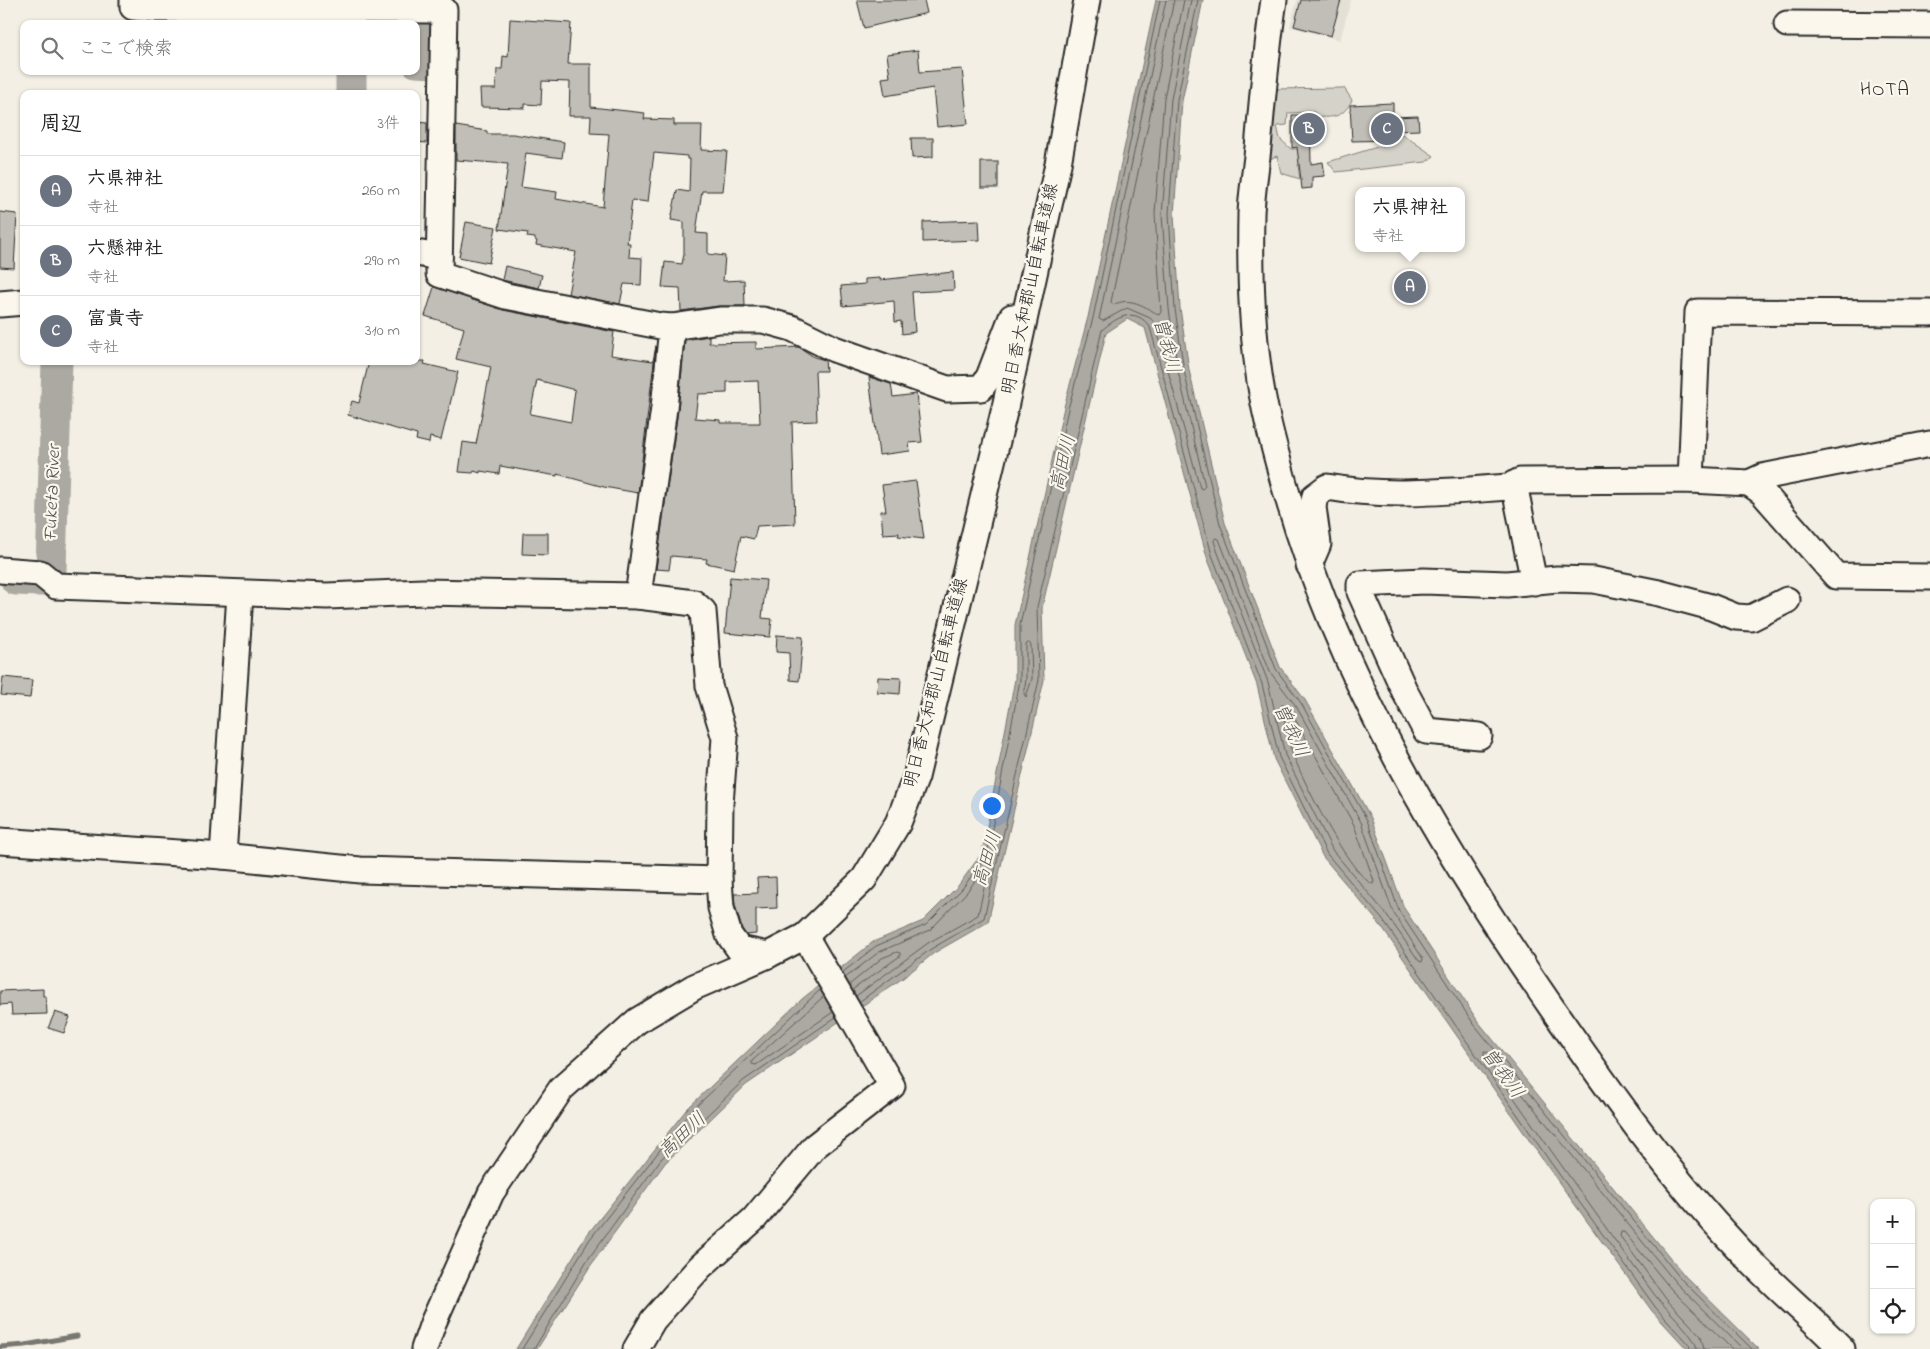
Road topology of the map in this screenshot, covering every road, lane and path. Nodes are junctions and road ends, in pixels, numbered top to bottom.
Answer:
1 (133, 0) edge
2 (1087, 0) edge
3 (1274, 0) edge
4 (1787, 24) dead end
5 (1930, 25) edge
6 (428, 255) edge
7 (1035, 267) junction
8 (20, 302) edge
9 (0, 304) edge
10 (1930, 313) edge
11 (672, 327) junction
12 (1930, 444) edge
13 (1691, 480) junction
14 (1514, 484) junction
15 (1749, 484) junction
16 (1309, 565) junction
17 (0, 570) edge
18 (1930, 577) edge
19 (1534, 582) junction
20 (240, 594) junction
21 (638, 596) junction
22 (1787, 600) dead end
23 (1479, 736) dead end
24 (0, 841) edge
25 (224, 856) junction
26 (719, 880) junction
27 (808, 940) junction
28 (768, 955) junction
29 (1836, 1343) edge
30 (424, 1349) edge
31 (636, 1349) edge
32 (1861, 1349) edge

1 - 6 street
2 - 7 street, 明日香大和郡山自転車道線
3 - 16 street
4 - 5 street
6 - 11 street
7 - 11 street
7 - 27 street, 明日香大和郡山自転車道線
8 - 9 street
10 - 13 street
11 - 21 street
12 - 15 street
13 - 14 street
13 - 15 street
14 - 16 street
14 - 19 street
15 - 18 street
16 - 29 street
17 - 20 street
19 - 22 street
19 - 23 street
20 - 21 street
20 - 25 street
21 - 26 street
24 - 25 street
25 - 26 street
26 - 28 street
27 - 28 street, 明日香大和郡山自転車道線
27 - 31 street
28 - 30 street, 明日香大和郡山自転車道線
29 - 32 street

